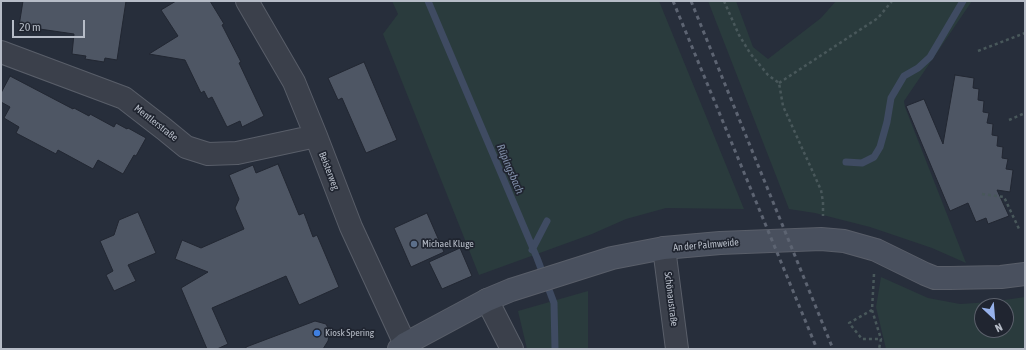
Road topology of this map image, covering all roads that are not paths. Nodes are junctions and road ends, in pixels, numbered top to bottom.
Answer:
1 (247, 1) edge
2 (1, 52) edge
3 (316, 136) junction
4 (664, 248) junction
5 (1025, 274) edge
6 (488, 300) junction
7 (402, 346) edge
8 (512, 349) edge
9 (677, 349) edge

1 - 3 street, Beisterweg
2 - 3 street, Mentlerstraße
3 - 7 street, Beisterweg
4 - 5 street, An der Palmweide
4 - 6 street, An der Palmweide
4 - 9 street, Schönaustraße
6 - 7 street, An der Palmweide
6 - 8 street

